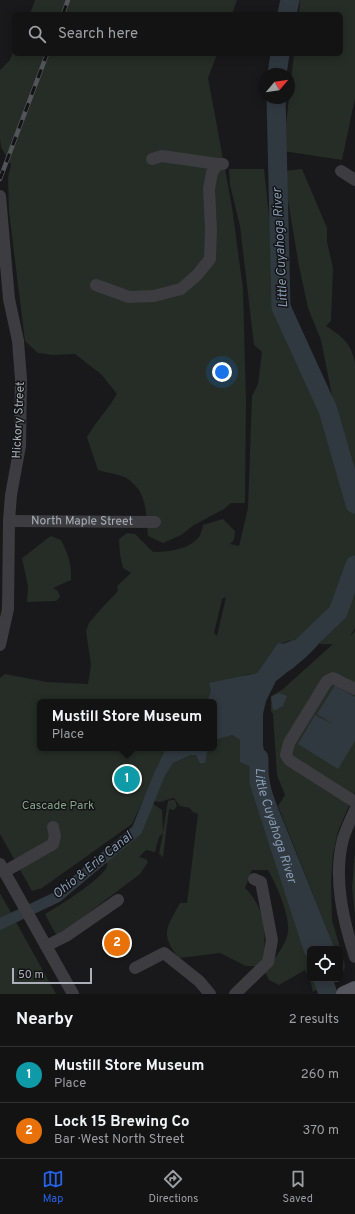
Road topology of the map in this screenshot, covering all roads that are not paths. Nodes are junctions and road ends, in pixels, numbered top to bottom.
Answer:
1 (152, 160) dead end
2 (0, 196) edge
3 (96, 285) dead end
4 (9, 521) junction
5 (155, 522) dead end
6 (0, 645) edge
7 (355, 689) edge
8 (355, 802) edge
9 (355, 810) edge
10 (53, 827) dead end
11 (2, 868) edge
12 (254, 879) dead end
13 (118, 900) dead end
14 (46, 946) junction
15 (355, 957) edge
16 (136, 968) dead end
17 (73, 994) edge
18 (210, 994) edge
19 (235, 994) edge

1 - 3 street
2 - 4 street, Hickory Street
4 - 5 street, North Maple Street
4 - 6 street, Hickory Street
7 - 8 street
9 - 15 street
10 - 11 street
11 - 14 street
12 - 19 street
13 - 14 street
14 - 17 street
16 - 18 street

